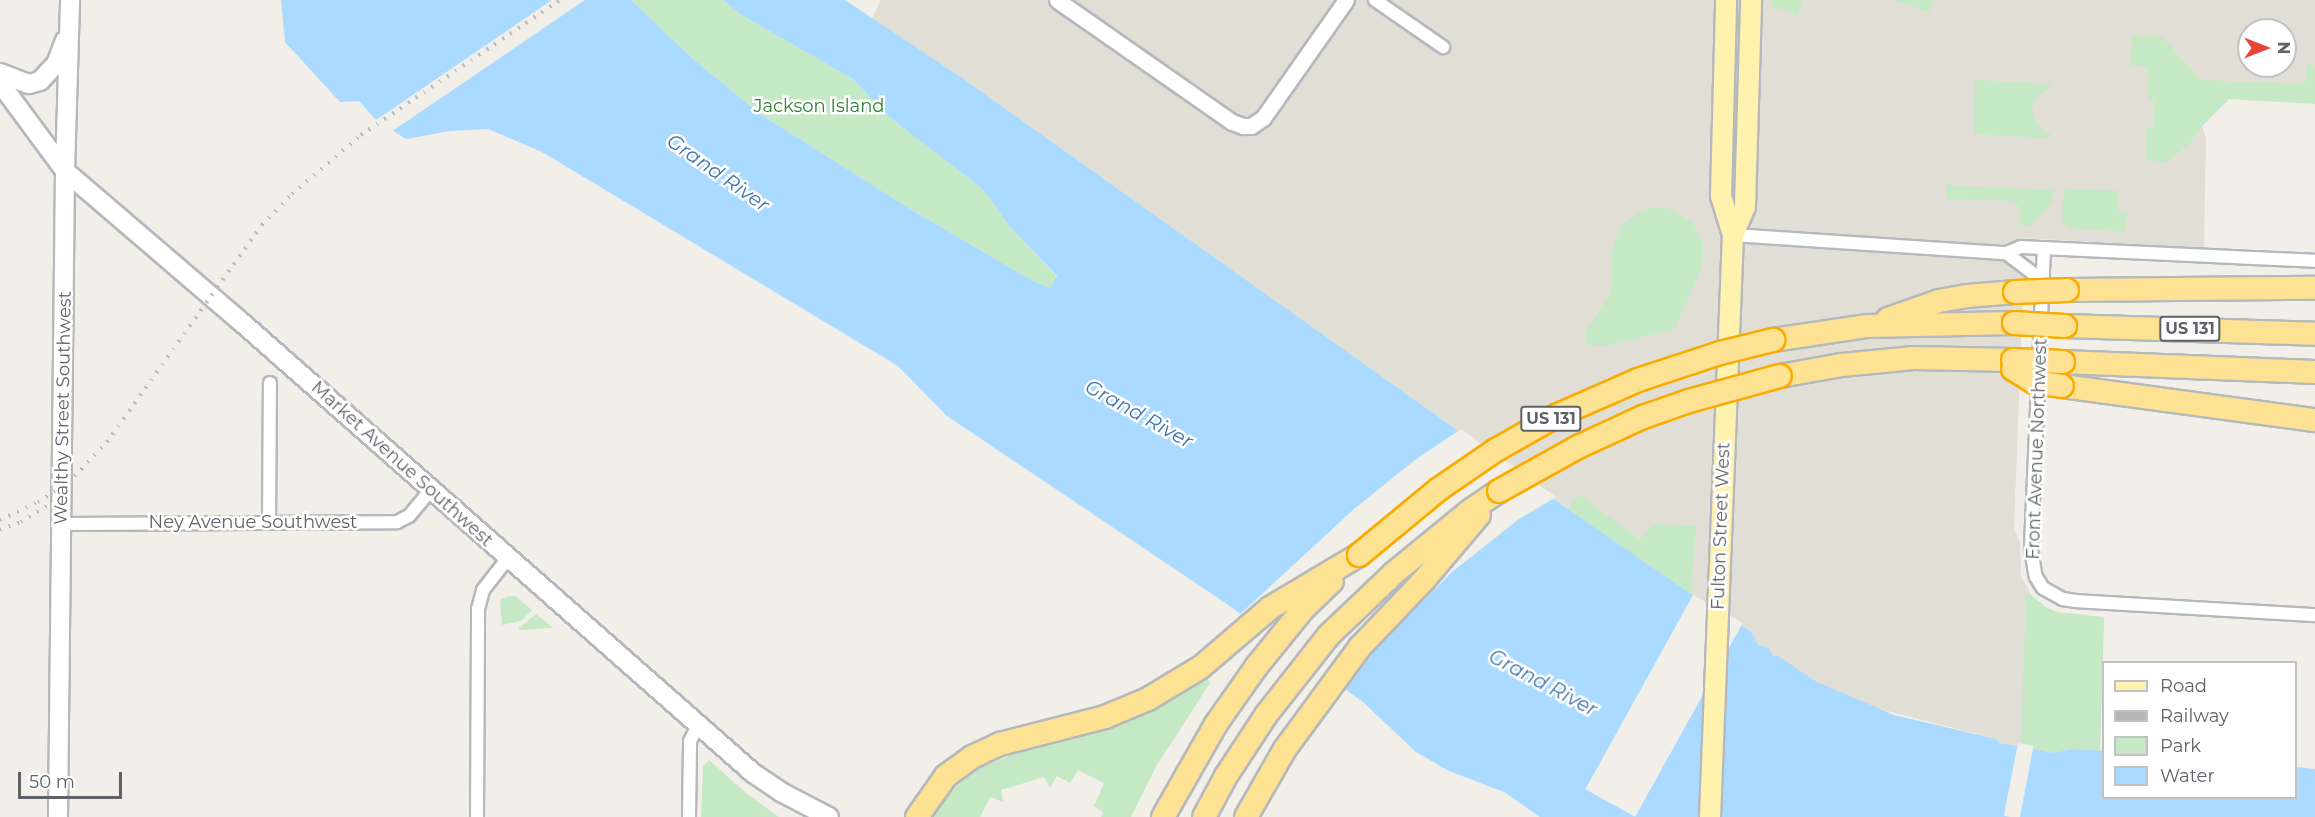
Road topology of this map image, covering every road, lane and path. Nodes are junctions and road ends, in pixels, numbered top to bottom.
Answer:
1 (70, 0) edge
2 (1057, 0) edge
3 (1346, 0) edge
4 (1375, 0) edge
5 (1726, 0) edge
6 (1751, 0) edge
7 (70, 28) junction
8 (1443, 47) dead end
9 (0, 74) edge
10 (0, 82) edge
11 (65, 171) junction
12 (1733, 235) junction
13 (2044, 248) junction
14 (2006, 253) junction
15 (2315, 261) edge
16 (2315, 288) edge
17 (2043, 291) junction
18 (1868, 326) junction
19 (2315, 334) edge
20 (2007, 363) junction
21 (2315, 372) edge
22 (270, 383) dead end
23 (2315, 420) edge
24 (431, 490) junction
25 (1499, 491) junction
26 (269, 521) junction
27 (62, 524) junction
28 (1359, 555) junction
29 (507, 558) junction
30 (2315, 615) edge
31 (698, 726) junction
32 (58, 817) edge
33 (477, 817) edge
34 (688, 817) edge
35 (829, 817) edge
36 (917, 817) edge
37 (1163, 817) edge
38 (1204, 817) edge
39 (1246, 817) edge
40 (1710, 817) edge

1 - 7 main road, Wealthy Street Southwest
2 - 3 street
4 - 8 street
5 - 12 main road, Fulton Street West
6 - 12 main road, Fulton Street West
7 - 9 main road
7 - 11 main road, Wealthy Street Southwest
10 - 11 main road, Market Avenue Southwest
11 - 24 main road, Market Avenue Southwest
11 - 27 main road, Wealthy Street Southwest
12 - 14 street
12 - 40 main road, Fulton Street West
13 - 14 street
13 - 15 street
13 - 17 street, Front Avenue Northwest
14 - 17 street
16 - 18 highway, bridge
17 - 30 street, Front Avenue Northwest
18 - 19 highway, US 131, bridge
18 - 28 highway, US 131, bridge
20 - 21 highway, US 131, bridge
20 - 23 highway, bridge
20 - 25 highway, US 131, bridge
22 - 26 street
24 - 26 street, Ney Avenue Southwest
24 - 29 main road, Market Avenue Southwest
25 - 38 highway, US 131
25 - 39 highway
26 - 27 street, Ney Avenue Southwest
27 - 32 main road, Wealthy Street Southwest
28 - 36 highway
28 - 37 highway, US 131
29 - 31 main road, Market Avenue Southwest
29 - 33 street
31 - 34 street
31 - 35 main road, Market Avenue Southwest

